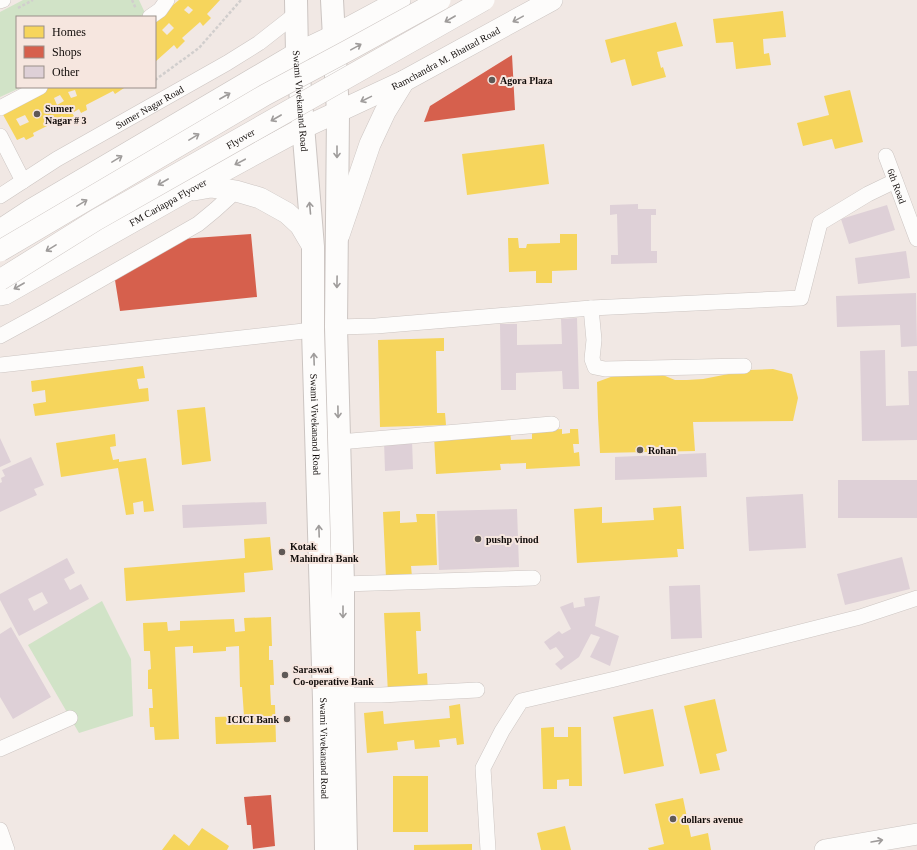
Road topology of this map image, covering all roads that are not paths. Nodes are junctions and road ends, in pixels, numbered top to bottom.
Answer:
1 (3, 0) edge
2 (168, 0) edge
3 (332, 0) edge
4 (400, 0) edge
5 (440, 0) edge
6 (484, 0) edge
7 (552, 0) edge
8 (0, 1) edge
9 (296, 7) edge
10 (151, 16) edge
11 (333, 36) junction
12 (297, 53) junction
13 (404, 81) junction
14 (38, 88) edge
15 (0, 108) edge
16 (338, 113) junction
17 (303, 128) junction
18 (0, 136) edge
19 (886, 156) dead end
20 (23, 181) junction
21 (895, 181) junction
22 (236, 191) junction
23 (180, 195) junction
24 (0, 196) edge
25 (0, 230) edge
26 (917, 239) edge
27 (337, 241) junction
28 (313, 246) junction
29 (0, 252) edge
30 (0, 280) edge
31 (0, 295) edge
32 (591, 308) junction
33 (336, 327) junction
34 (313, 330) junction
35 (0, 336) edge
36 (0, 364) edge
37 (744, 366) dead end
38 (552, 424) dead end
39 (339, 442) junction
40 (533, 578) dead end
41 (343, 584) junction
42 (917, 598) edge
43 (477, 690) dead end
44 (343, 694) junction
45 (70, 718) dead end
46 (0, 749) edge
47 (0, 830) edge
48 (917, 834) edge
49 (7, 850) edge
50 (326, 850) edge
51 (346, 850) edge
52 (488, 850) edge
53 (825, 850) edge

1 - 8 street
2 - 10 street
3 - 11 main road, Swami Vivekanand Road
4 - 11 main road
29 -> 5 main road, bridge
6 -> 30 main road, Flyover, bridge
7 -> 13 main road, Ramchandra M. Bhattad Road
9 - 12 main road, Swami Vivekanand Road
9 - 20 street, Sumer Nagar Road
11 - 12 main road
11 - 16 main road, Swami Vivekanand Road
12 - 17 main road, Swami Vivekanand Road
25 -> 12 main road
13 -> 16 main road, Ramchandra M. Bhattad Road
13 - 27 main road
14 - 15 street
16 - 17 main road, FM Cariappa Flyover
16 -> 27 main road, Swami Vivekanand Road
17 -> 23 main road, FM Cariappa Flyover
28 -> 17 main road, Swami Vivekanand Road
18 - 20 street
19 - 21 street, 6th Road
20 - 24 street, Sumer Nagar Road
21 - 26 street, 6th Road
21 - 32 street
22 - 23 main road
22 - 28 main road
22 - 35 street
23 -> 31 main road, FM Cariappa Flyover
27 -> 33 main road, Swami Vivekanand Road
28 - 34 main road, Swami Vivekanand Road
32 - 33 street
32 - 37 street
33 -> 39 main road, Swami Vivekanand Road
34 - 36 street
50 -> 34 main road, Swami Vivekanand Road
38 - 39 street
39 - 41 main road, Swami Vivekanand Road
40 - 41 street
41 -> 44 main road, Swami Vivekanand Road
42 - 52 street
43 - 44 street
44 - 51 main road, Swami Vivekanand Road
45 - 46 street
47 - 49 street
53 -> 48 main road

